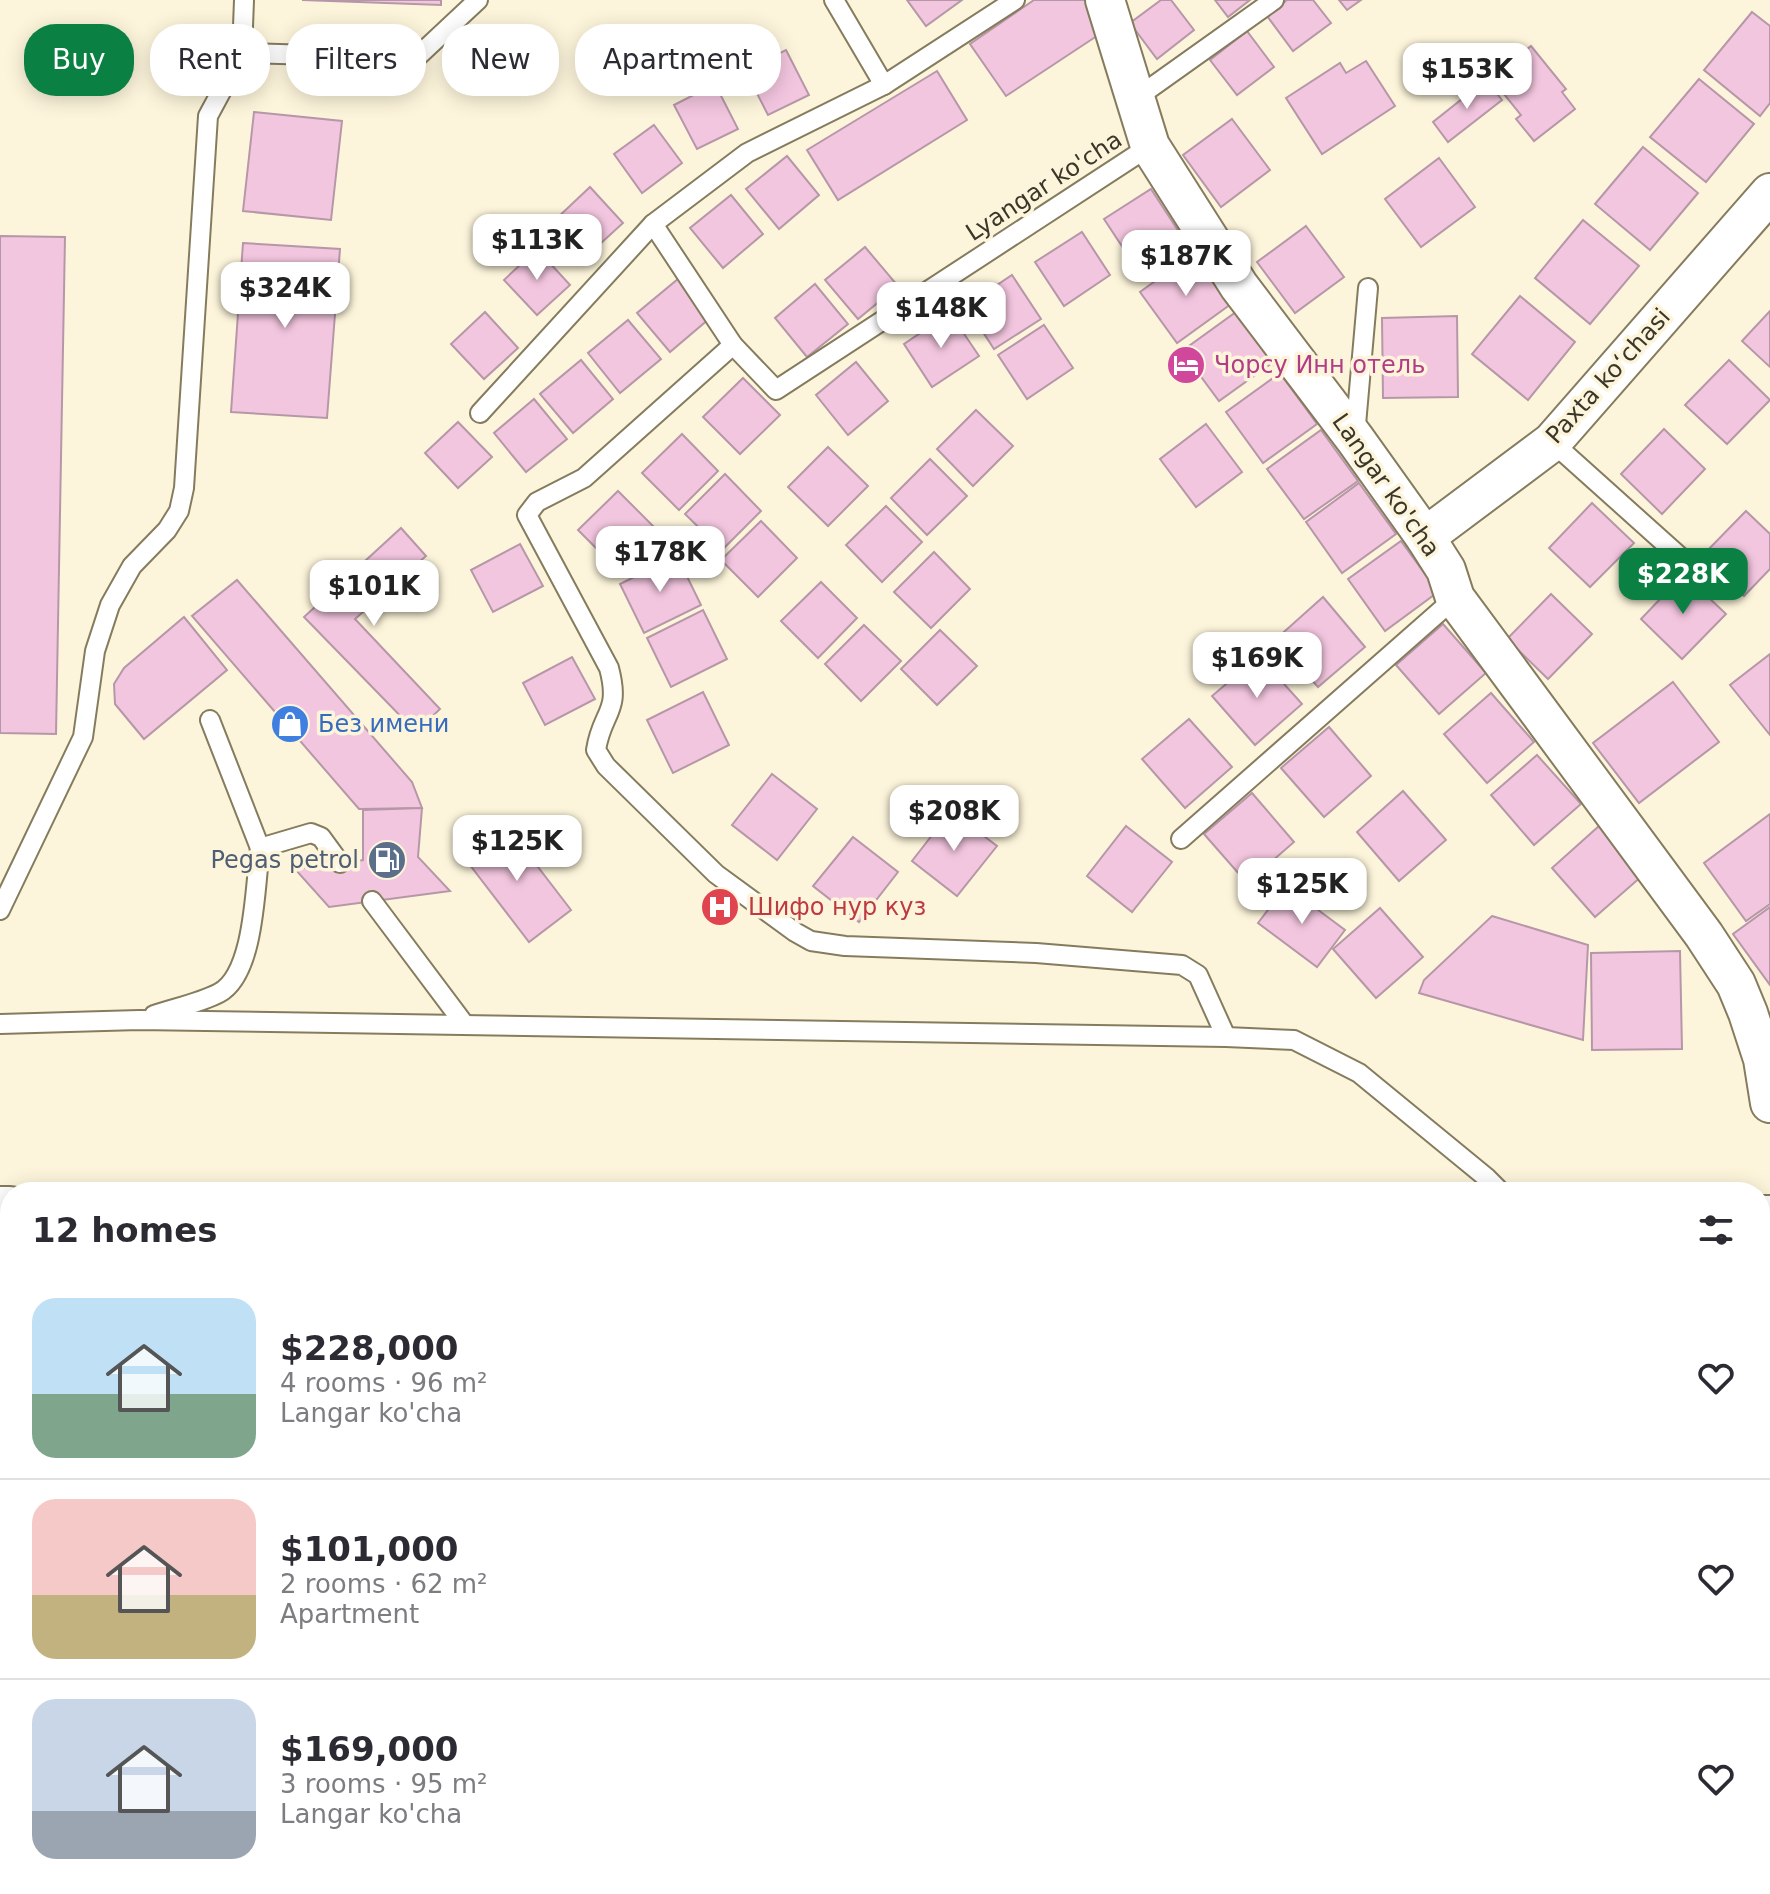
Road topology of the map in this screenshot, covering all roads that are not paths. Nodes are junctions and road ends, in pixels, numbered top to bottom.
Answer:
1 (244, 0) edge
2 (478, 0) edge
3 (834, 0) edge
4 (1015, 0) edge
5 (1105, 0) edge
6 (1274, 0) edge
7 (243, 24) edge
8 (270, 54) edge
9 (884, 85) junction
10 (219, 96) edge
11 (1135, 99) junction
12 (1150, 146) junction
13 (1770, 193) edge
14 (653, 224) junction
15 (1368, 288) dead end
16 (733, 345) junction
17 (480, 413) dead end
18 (1355, 439) junction
19 (1552, 442) junction
20 (1425, 537) junction
21 (1688, 564) dead end
22 (1455, 598) junction
23 (210, 720) dead end
24 (1181, 839) dead end
25 (260, 848) junction
26 (340, 863) dead end
27 (372, 901) dead end
28 (0, 910) edge
29 (139, 1020) junction
30 (0, 1024) edge
31 (465, 1025) junction
32 (1226, 1037) junction
33 (1770, 1103) edge
34 (1491, 1182) edge

1 - 7 lane
2 - 8 lane
3 - 9 lane
4 - 9 lane
5 - 11 street, Langar ko'cha
6 - 11 lane
9 - 14 lane
10 - 28 lane
11 - 12 street, Langar ko'cha
12 - 16 lane, Lyangar ko'cha
12 - 18 street, Langar ko'cha
13 - 19 street, Paxta ko‘chasi
14 - 16 lane, Lyangar ko'cha
14 - 17 lane
15 - 18 lane
16 - 32 lane
18 - 20 street, Langar ko'cha
19 - 20 street, Paxta ko‘chasi
19 - 21 lane
20 - 22 street, Langar ko'cha
22 - 24 lane
22 - 33 street, Langar ko'cha
23 - 25 lane
25 - 26 lane
25 - 29 lane
27 - 31 lane
29 - 30 lane
29 - 31 lane
31 - 32 lane
32 - 34 lane

